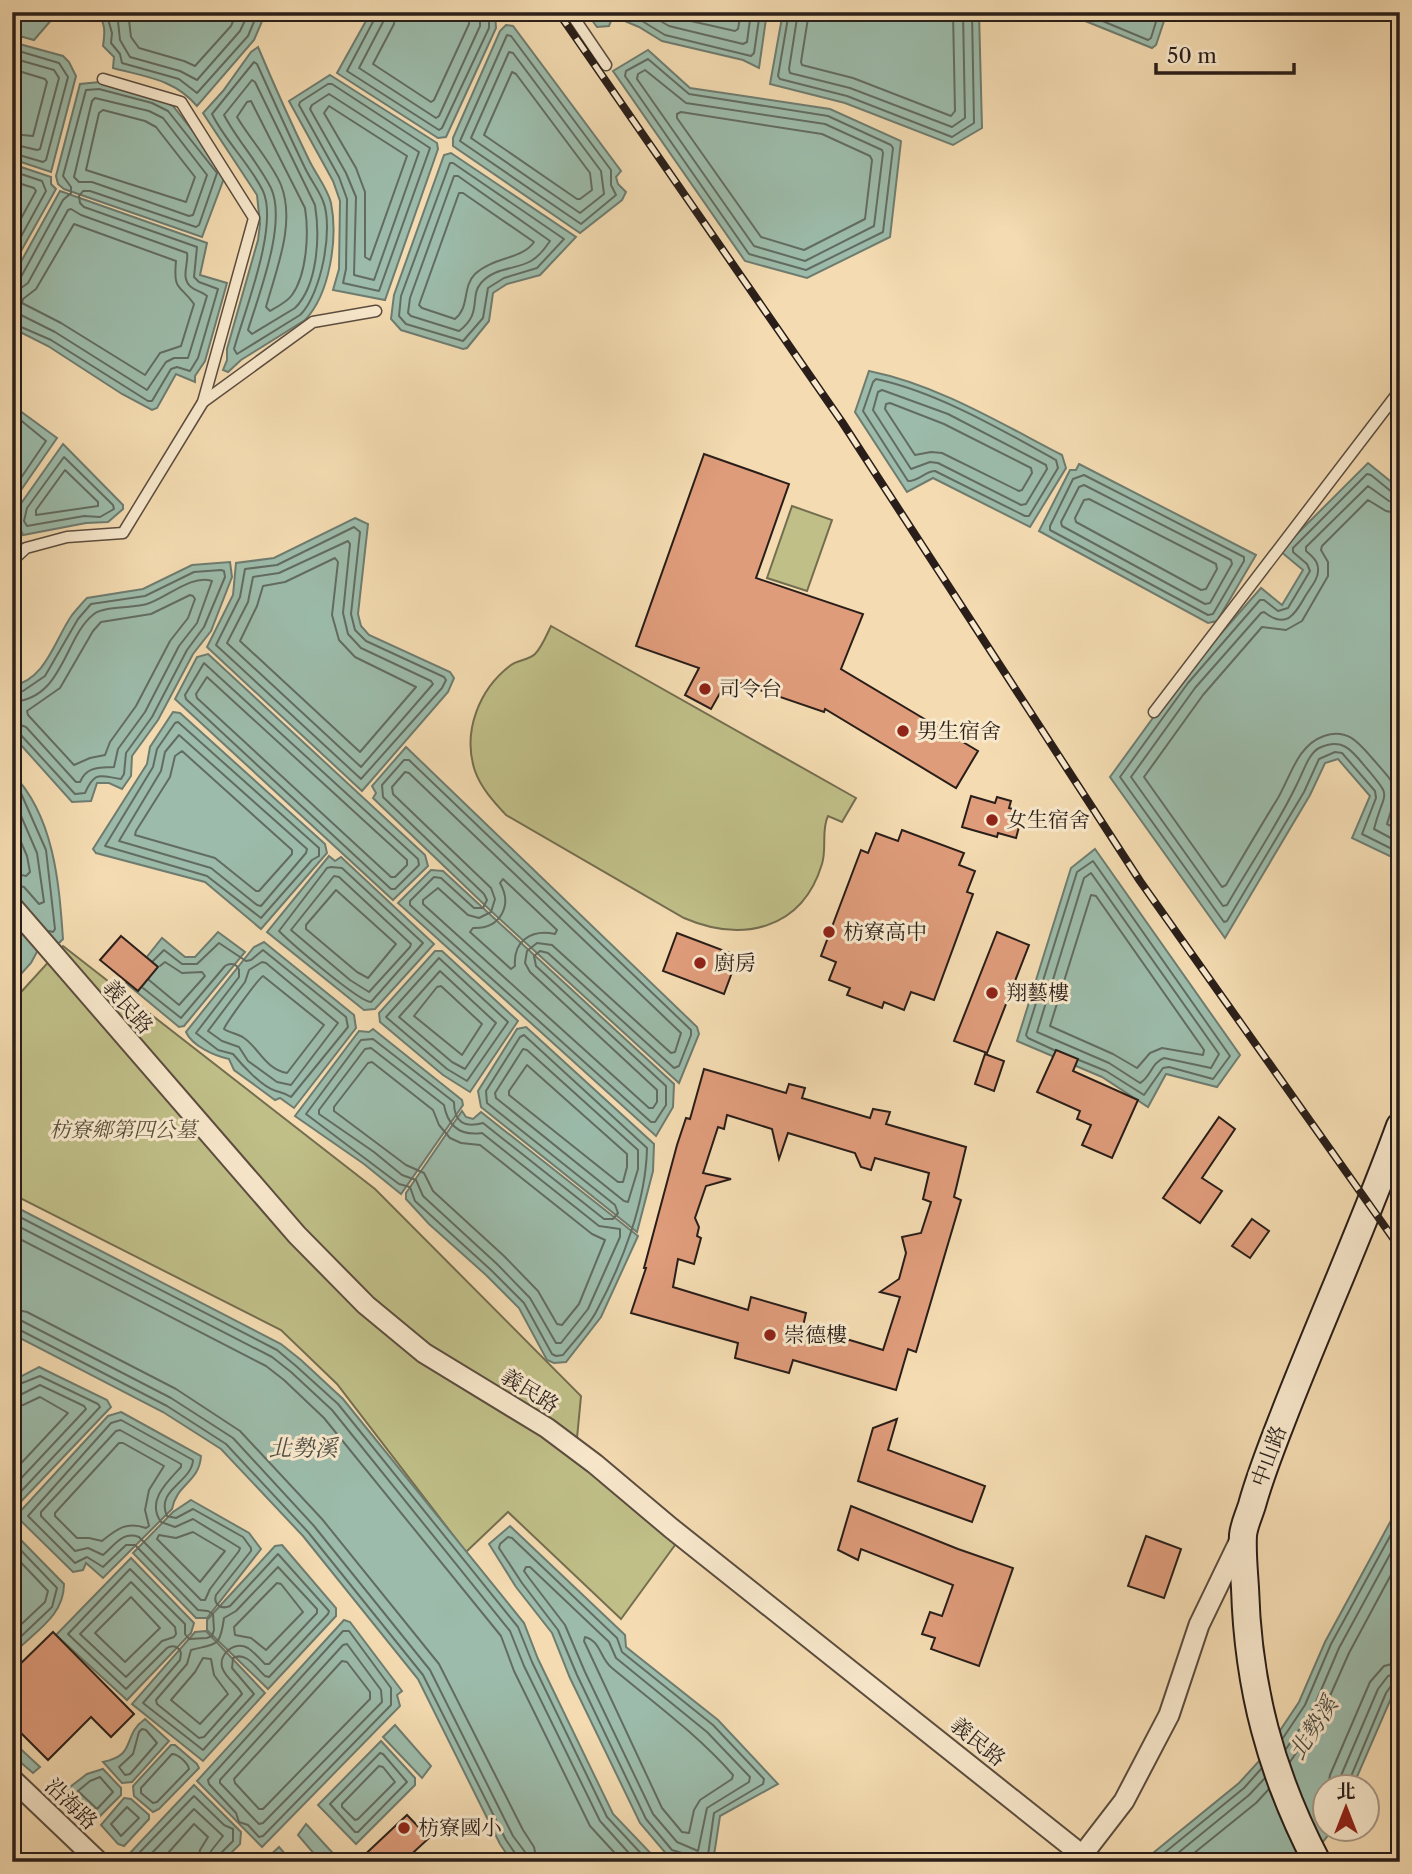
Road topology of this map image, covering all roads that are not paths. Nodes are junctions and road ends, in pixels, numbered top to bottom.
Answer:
1 (570, 12) edge
2 (606, 65) dead end
3 (103, 79) dead end
4 (376, 312) dead end
5 (1400, 390) edge
6 (203, 402) junction
7 (12, 561) edge
8 (1154, 712) dead end
9 (12, 906) edge
10 (1400, 1126) edge
11 (1243, 1534) junction
12 (12, 1779) edge
13 (1079, 1858) edge
14 (99, 1862) edge
15 (1317, 1862) edge

1 - 2 lane
3 - 6 lane
4 - 6 lane
5 - 8 lane
6 - 7 lane
9 - 13 street, 義民路
10 - 11 street, 中山路
11 - 13 street, 義民路
11 - 15 street, 中山路
12 - 14 street, 沿海路

